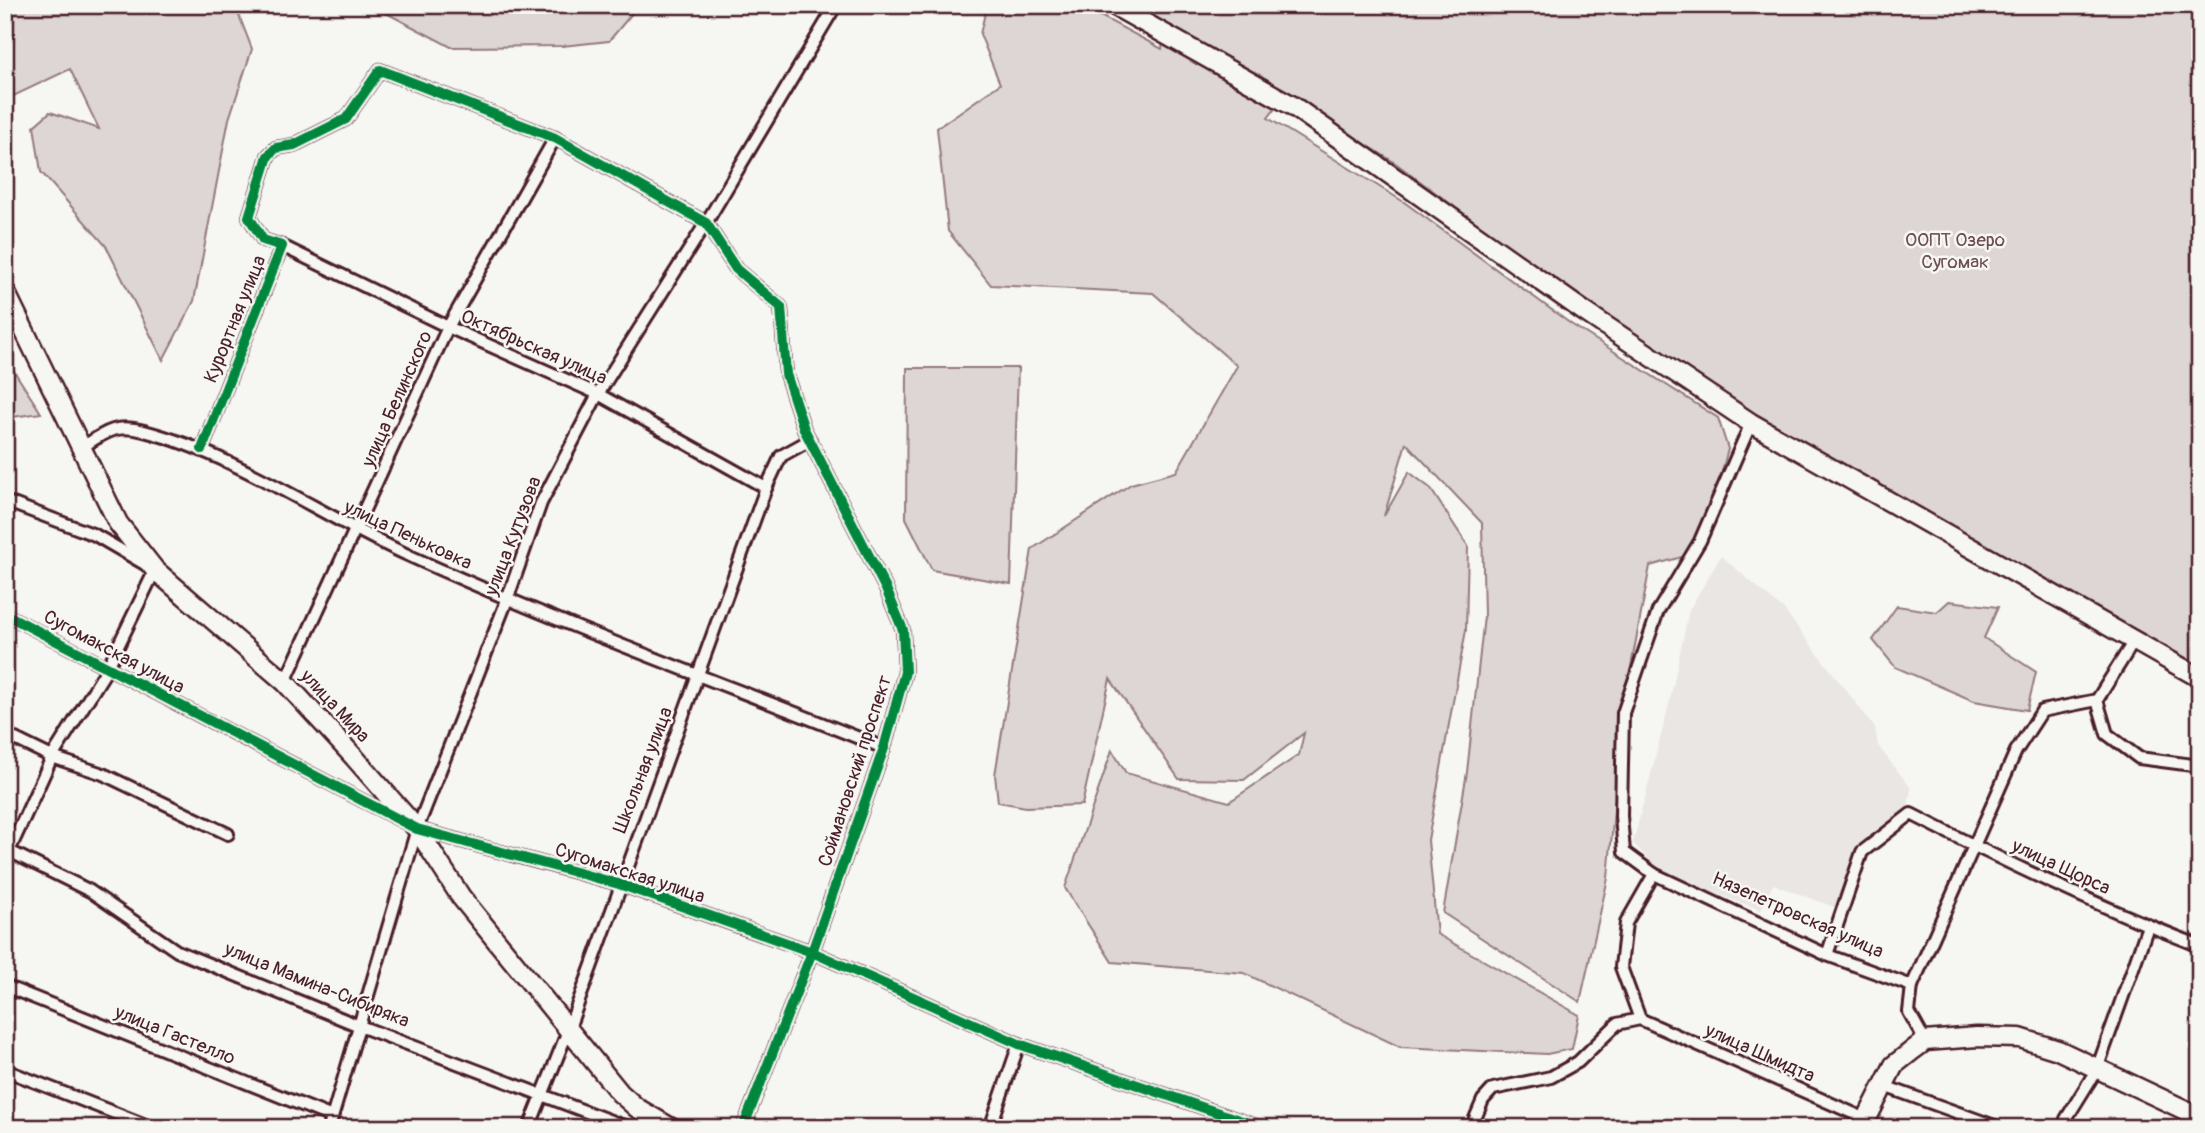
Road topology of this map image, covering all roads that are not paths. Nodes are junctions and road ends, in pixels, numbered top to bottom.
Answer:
1 (836, 5) edge
2 (1112, 5) edge
3 (555, 138) junction
4 (706, 223) junction
5 (282, 246) junction
6 (5, 291) edge
7 (449, 327) junction
8 (597, 394) junction
9 (1751, 423) junction
10 (810, 440) junction
11 (81, 448) junction
12 (202, 449) junction
13 (766, 488) junction
14 (5, 502) edge
15 (356, 532) junction
16 (155, 570) junction
17 (507, 600) junction
18 (5, 614) edge
19 (2134, 641) junction
20 (107, 669) junction
21 (698, 673) junction
22 (2200, 678) edge
23 (285, 682) junction
24 (2096, 700) junction
25 (5, 734) edge
26 (884, 748) junction
27 (51, 757) junction
28 (2200, 766) edge
29 (417, 829) junction
30 (228, 834) dead end
31 (1973, 846) junction
32 (7, 853) edge
33 (1654, 874) junction
34 (619, 884) junction
35 (2148, 926) junction
36 (2200, 946) edge
37 (812, 952) junction
38 (1827, 955) junction
39 (5, 986) edge
40 (1912, 986) junction
41 (1640, 1019) junction
42 (357, 1025) junction
43 (569, 1028) junction
44 (1925, 1041) junction
45 (1018, 1044) junction
46 (2097, 1069) junction
47 (5, 1070) edge
48 (1884, 1086) junction
49 (540, 1095) junction
50 (2200, 1117) edge
51 (330, 1123) edge
52 (1864, 1123) edge
53 (153, 1128) edge
54 (529, 1128) edge
55 (629, 1128) edge
56 (670, 1128) edge
57 (743, 1128) edge
58 (990, 1128) edge
59 (1262, 1128) edge
60 (1471, 1128) edge
61 (2000, 1128) edge
62 (2066, 1128) edge

1 - 4 street, улица Кутузова
2 - 9 main road
3 - 4 street
3 - 5 street, Курортная улица
3 - 7 street, улица Белинского
4 - 8 street, улица Кутузова
4 - 10 street, Соймановский проспект
5 - 7 street, Октябрьская улица
5 - 12 street, Курортная улица
6 - 11 main road, улица Мира
7 - 8 street, Октябрьская улица
7 - 15 street, улица Белинского
8 - 13 street, Октябрьская улица
8 - 17 street, улица Кутузова
9 - 19 main road
9 - 33 street, Нязепетровская улица
10 - 13 street, Школьная улица
10 - 26 street, Соймановский проспект
11 - 12 street, улица Пеньковка
11 - 16 main road, улица Мира
12 - 15 street, улица Пеньковка
13 - 21 street, Школьная улица
14 - 16 street
15 - 17 street, улица Пеньковка
15 - 23 street, улица Белинского
16 - 20 street
16 - 23 main road, улица Мира
17 - 21 street, улица Пеньковка
17 - 29 street, улица Кутузова
18 - 20 street, Сугомакская улица
19 - 22 main road
19 - 24 street
20 - 27 street
20 - 29 street, Сугомакская улица
21 - 26 street, улица Пеньковка
21 - 34 street, Школьная улица
23 - 29 main road, улица Мира
24 - 28 street
24 - 31 street
25 - 27 street
26 - 37 street, Соймановский проспект
27 - 30 street
27 - 32 street
29 - 34 street, Сугомакская улица
29 - 42 street, улица Кутузова
29 - 43 main road, улица Мира
31 - 35 street, улица Щорса
31 - 38 street, улица Щорса
31 - 40 street
32 - 42 street, улица Мамина-Сибиряка
33 - 38 street, Нязепетровская улица
33 - 41 street
34 - 37 street, Сугомакская улица
34 - 43 street, Школьная улица
35 - 36 street, улица Щорса
35 - 46 street
37 - 45 street, Сугомакская улица
37 - 57 street, Соймановский проспект
38 - 40 street, Нязепетровская улица
39 - 51 street, улица Гастелло
40 - 44 street
41 - 52 street, улица Шмидта
41 - 60 street
42 - 49 street, улица Мамина-Сибиряка
42 - 51 street, улица Кутузова
43 - 49 street, Школьная улица
43 - 56 main road, улица Мира
44 - 46 main road
44 - 48 main road
45 - 58 street
45 - 59 street, Сугомакская улица
46 - 50 main road
46 - 62 street
47 - 53 street
48 - 52 main road
48 - 61 street
49 - 54 street, Школьная улица
49 - 55 street, улица Мамина-Сибиряка

